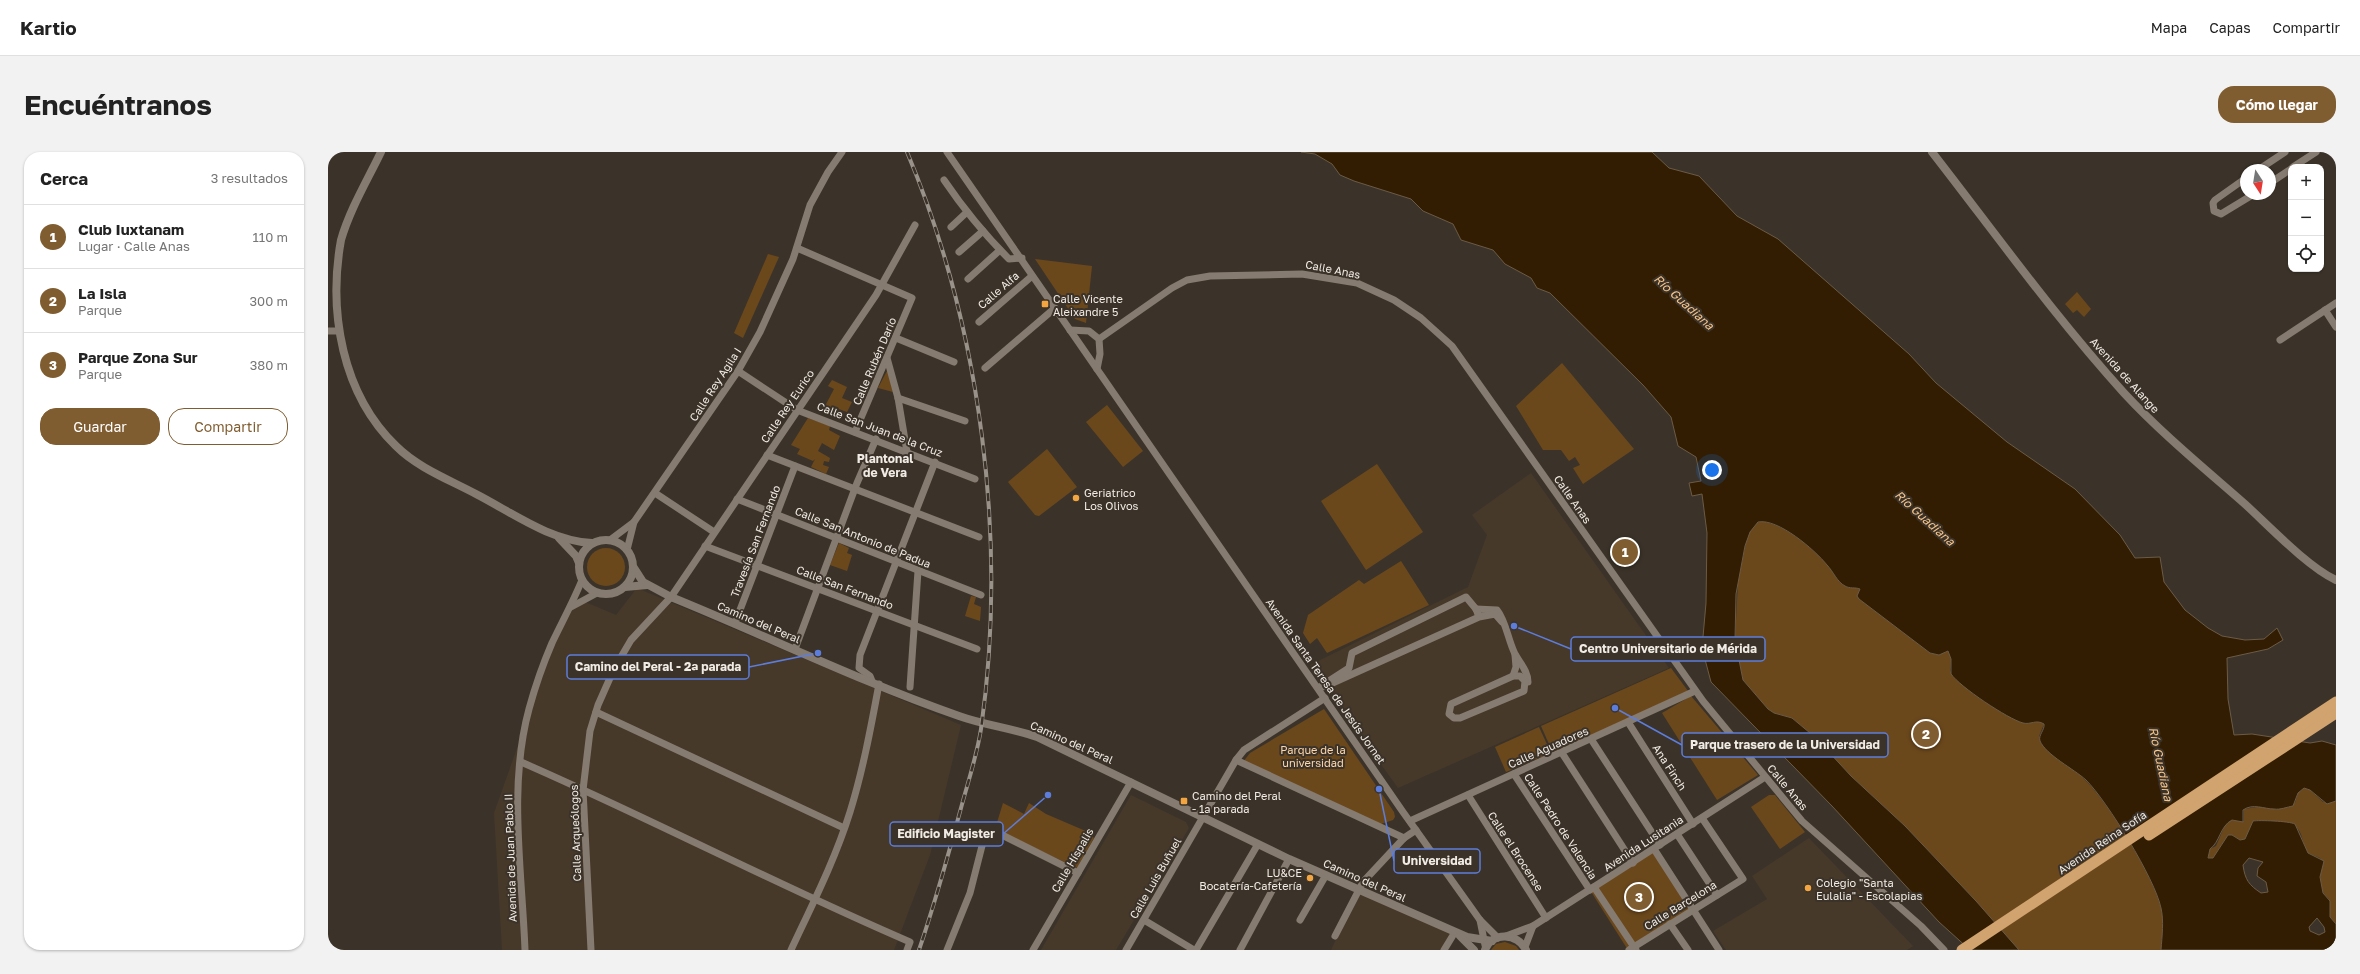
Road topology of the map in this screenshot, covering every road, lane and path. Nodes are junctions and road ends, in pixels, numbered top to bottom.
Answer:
1 (381, 152) edge
2 (842, 152) edge
3 (947, 152) edge
4 (1932, 152) edge
5 (2285, 152) edge
6 (2316, 152) edge
7 (2267, 164) edge
8 (2298, 164) edge
9 (2288, 171) edge
10 (2276, 179) edge
11 (944, 180) dead end
12 (2240, 182) edge
13 (2244, 200) edge
14 (968, 212) junction
15 (915, 225) dead end
16 (951, 227) dead end
17 (983, 231) junction
18 (796, 248) junction
19 (1000, 250) junction
20 (959, 252) dead end
21 (1022, 258) junction
22 (1032, 276) junction
23 (968, 279) dead end
24 (883, 284) junction
25 (2336, 303) edge
26 (1055, 308) junction
27 (2325, 310) junction
28 (979, 322) dead end
29 (2336, 327) edge
30 (1070, 330) junction
31 (332, 331) edge
32 (896, 338) junction
33 (1098, 339) junction
34 (2280, 340) dead end
35 (887, 358) junction
36 (954, 362) dead end
37 (985, 368) dead end
38 (1097, 368) junction
39 (738, 371) junction
40 (898, 398) junction
41 (797, 410) junction
42 (965, 421) dead end
43 (856, 432) junction
44 (876, 439) junction
45 (907, 452) junction
46 (767, 455) junction
47 (935, 462) junction
48 (795, 466) junction
49 (976, 479) dead end
50 (854, 490) junction
51 (655, 493) junction
52 (737, 499) junction
53 (914, 513) junction
54 (776, 514) junction
55 (634, 522) junction
56 (714, 532) junction
57 (979, 537) dead end
58 (559, 538) junction
59 (836, 538) junction
60 (610, 540) junction
61 (592, 543) junction
62 (705, 546) junction
63 (627, 550) junction
64 (896, 562) junction
65 (579, 563) junction
66 (757, 566) junction
67 (634, 568) junction
68 (918, 571) junction
69 (582, 580) junction
70 (2336, 580) edge
71 (647, 585) junction
72 (625, 587) junction
73 (817, 588) junction
74 (597, 593) junction
75 (981, 595) dead end
76 (671, 597) junction
77 (572, 607) junction
78 (1476, 609) junction
79 (877, 611) junction
80 (1479, 617) junction
81 (1502, 622) junction
82 (735, 623) junction
83 (914, 626) junction
84 (795, 649) junction
85 (977, 649) dead end
86 (1515, 655) junction
87 (1350, 664) junction
88 (1358, 671) junction
89 (1513, 676) junction
90 (875, 683) junction
91 (910, 687) dead end
92 (1318, 688) junction
93 (1526, 688) junction
94 (1695, 691) junction
95 (1325, 698) junction
96 (2336, 702) edge
97 (596, 712) junction
98 (2336, 713) edge
99 (1628, 722) junction
100 (1591, 739) junction
101 (1562, 753) junction
102 (1236, 760) junction
103 (521, 762) junction
104 (1514, 774) junction
105 (1766, 777) junction
106 (1131, 782) junction
107 (584, 790) junction
108 (1468, 796) junction
109 (1203, 818) junction
110 (1702, 818) junction
111 (1410, 821) junction
112 (1693, 824) junction
113 (844, 828) junction
114 (1416, 830) junction
115 (1677, 834) junction
116 (1404, 838) junction
117 (1258, 844) junction
118 (1657, 847) junction
119 (1289, 859) junction
120 (1633, 863) junction
121 (1078, 874) junction
122 (1326, 875) junction
123 (1592, 889) junction
124 (1360, 890) junction
125 (1717, 895) junction
126 (814, 900) junction
127 (1693, 910) junction
128 (1546, 918) junction
129 (1144, 920) junction
130 (1300, 920) dead end
131 (1480, 920) junction
132 (1670, 924) junction
133 (1533, 926) junction
134 (1455, 932) junction
135 (1335, 936) dead end
136 (1506, 936) junction
137 (1489, 943) edge
138 (1525, 949) edge
139 (1633, 949) edge
140 (525, 950) edge
141 (591, 950) edge
142 (790, 950) edge
143 (907, 950) edge
144 (947, 950) edge
145 (1033, 950) edge
146 (1126, 950) edge
147 (1195, 950) edge
148 (1240, 950) edge
149 (1444, 950) edge
150 (1474, 950) edge
151 (1688, 950) edge
152 (1719, 950) edge
153 (1944, 950) edge
154 (1962, 950) edge
155 (1973, 950) edge

1 - 31 street
2 - 18 street, Calle Rey Agila I
3 - 21 street, Avenida Santa Teresa de Jesús Jornet
4 - 70 street, Avenida de Alange
5 - 7 street
6 - 8 street
9 - 10 street
11 - 14 street
12 - 13 street
14 - 16 street
14 - 17 street
15 - 24 street, Calle Rey Eurico
17 - 19 street
17 - 20 street
18 - 24 street
18 - 39 street, Calle Rey Agila I
19 - 21 street
19 - 23 street
21 - 22 street, Avenida Santa Teresa de Jesús Jornet
22 - 26 street, Avenida Santa Teresa de Jesús Jornet
22 - 28 street, Calle Alfa
24 - 32 street, Calle Rubén Darío
24 - 41 street, Calle Rey Eurico
25 - 27 street
26 - 30 street, Avenida Santa Teresa de Jesús Jornet
26 - 37 street
27 - 29 street
27 - 34 street
30 - 33 street
30 - 38 street, Avenida Santa Teresa de Jesús Jornet
31 - 58 street
32 - 35 street, Calle Rubén Darío
32 - 36 street
33 - 38 street
33 - 94 street, Calle Anas
35 - 40 street
35 - 43 street, Calle Rubén Darío
38 - 92 street, Avenida Santa Teresa de Jesús Jornet
39 - 41 street, Calle San Juan de la Cruz
39 - 51 street, Calle Rey Agila I
40 - 42 street
40 - 45 street
41 - 43 street, Calle San Juan de la Cruz
41 - 46 street, Calle Rey Eurico
43 - 44 street, Calle San Juan de la Cruz
44 - 45 street, Calle San Juan de la Cruz
44 - 50 street
45 - 47 street, Calle San Juan de la Cruz
46 - 48 street
46 - 52 street, Calle Rey Eurico
47 - 49 street, Calle San Juan de la Cruz
47 - 53 street
48 - 50 street
48 - 54 street, Travesía San Fernando
50 - 53 street
50 - 59 street
51 - 55 street, Calle Rey Agila I
51 - 56 street
52 - 54 street, Calle San Antonio de Padua
52 - 56 street, Calle Rey Eurico
53 - 57 street
53 - 64 street
54 - 59 street, Calle San Antonio de Padua
54 - 66 street, Travesía San Fernando
55 - 60 street, Calle Rey Agila I
55 - 63 street, Calle Rey Agila I
56 - 62 street, Calle Rey Eurico
58 - 61 street
58 - 65 street
59 - 64 street, Calle San Antonio de Padua
59 - 73 street
60 - 61 street
60 - 63 street
61 - 65 street
62 - 66 street, Calle San Fernando
62 - 76 street, Calle Rey Eurico
63 - 67 street
64 - 68 street, Calle San Antonio de Padua
64 - 79 street
65 - 69 street
66 - 73 street, Calle San Fernando
66 - 82 street, Travesía San Fernando
67 - 71 street
67 - 72 street
68 - 75 street, Calle San Antonio de Padua
68 - 83 street
69 - 74 street
69 - 77 street, Avenida de Juan Pablo II
71 - 72 street
71 - 76 street, Camino del Peral
72 - 74 street
73 - 79 street, Calle San Fernando
73 - 84 street
74 - 77 street
76 - 82 street, Camino del Peral
76 - 97 street, Calle Arqueólogos
77 - 103 street, Avenida de Juan Pablo II
78 - 80 street
78 - 81 street
78 - 87 street
79 - 83 street, Calle San Fernando
79 - 90 street
80 - 81 street
80 - 88 street
81 - 86 street
82 - 84 street, Camino del Peral
83 - 85 street, Calle San Fernando
83 - 91 street
84 - 90 street, Camino del Peral
86 - 89 street
86 - 93 street
87 - 88 street
87 - 92 street
88 - 92 street
89 - 93 street
89 - 93 street
90 - 106 street, Camino del Peral
90 - 113 street
92 - 95 street, Avenida Santa Teresa de Jesús Jornet
94 - 99 street, Calle Aguadores
94 - 105 street, Calle Anas
95 - 102 street, Calle Luis Buñuel
95 - 111 street, Avenida Santa Teresa de Jesús Jornet
96 - 154 highway, Avenida Reina Sofía
97 - 107 street, Calle Arqueólogos
97 - 113 street
98 - 155 highway, Avenida Reina Sofía
99 - 100 street, Calle Aguadores
99 - 112 street, Ana Finch
100 - 101 street, Calle Aguadores
100 - 118 street
101 - 104 street, Calle Aguadores
101 - 120 street
102 - 109 street, Calle Luis Buñuel
102 - 116 street
103 - 107 street
103 - 140 street, Avenida de Juan Pablo II
104 - 108 street, Calle Aguadores
104 - 123 street, Calle Pedro de Valencia
105 - 110 street, Avenida Lusitania
105 - 153 street, Calle Anas
106 - 109 street, Camino del Peral
106 - 121 street, Calle Híspalis
107 - 126 street
107 - 141 street, Calle Arqueólogos
108 - 111 street, Calle Aguadores
108 - 128 street, Calle el Brocense
109 - 117 street, Camino del Peral
109 - 129 street, Calle Luis Buñuel
110 - 112 street, Avenida Lusitania
110 - 125 street, Calle Barcelona
111 - 114 street, Avenida Santa Teresa de Jesús Jornet
112 - 115 street, Avenida Lusitania
113 - 126 street
114 - 116 street
114 - 131 street, Avenida Santa Teresa de Jesús Jornet
115 - 118 street, Avenida Lusitania
115 - 125 street
116 - 124 street
117 - 119 street, Camino del Peral
117 - 147 street
118 - 120 street, Avenida Lusitania
118 - 127 street
119 - 122 street, Camino del Peral
119 - 148 street
120 - 123 street, Avenida Lusitania
121 - 144 street
121 - 145 street, Calle Híspalis
122 - 124 street, Camino del Peral
122 - 130 street
123 - 128 street, Avenida Lusitania
123 - 139 street, Calle Pedro de Valencia
124 - 134 street, Camino del Peral
124 - 135 street
125 - 127 street, Calle Barcelona
126 - 142 street
126 - 143 street
127 - 132 street, Calle Barcelona
127 - 152 street
128 - 133 street, Avenida Lusitania
129 - 146 street, Calle Luis Buñuel
129 - 147 street
131 - 137 street, Avenida Santa Teresa de Jesús Jornet
131 - 137 street, Avenida Santa Teresa de Jesús Jornet
132 - 139 street, Calle Barcelona
132 - 151 street
133 - 136 street, Avenida Lusitania
133 - 138 street
134 - 137 street, Camino del Peral
134 - 149 street
134 - 150 street, Camino del Peral
136 - 137 street
136 - 138 street

